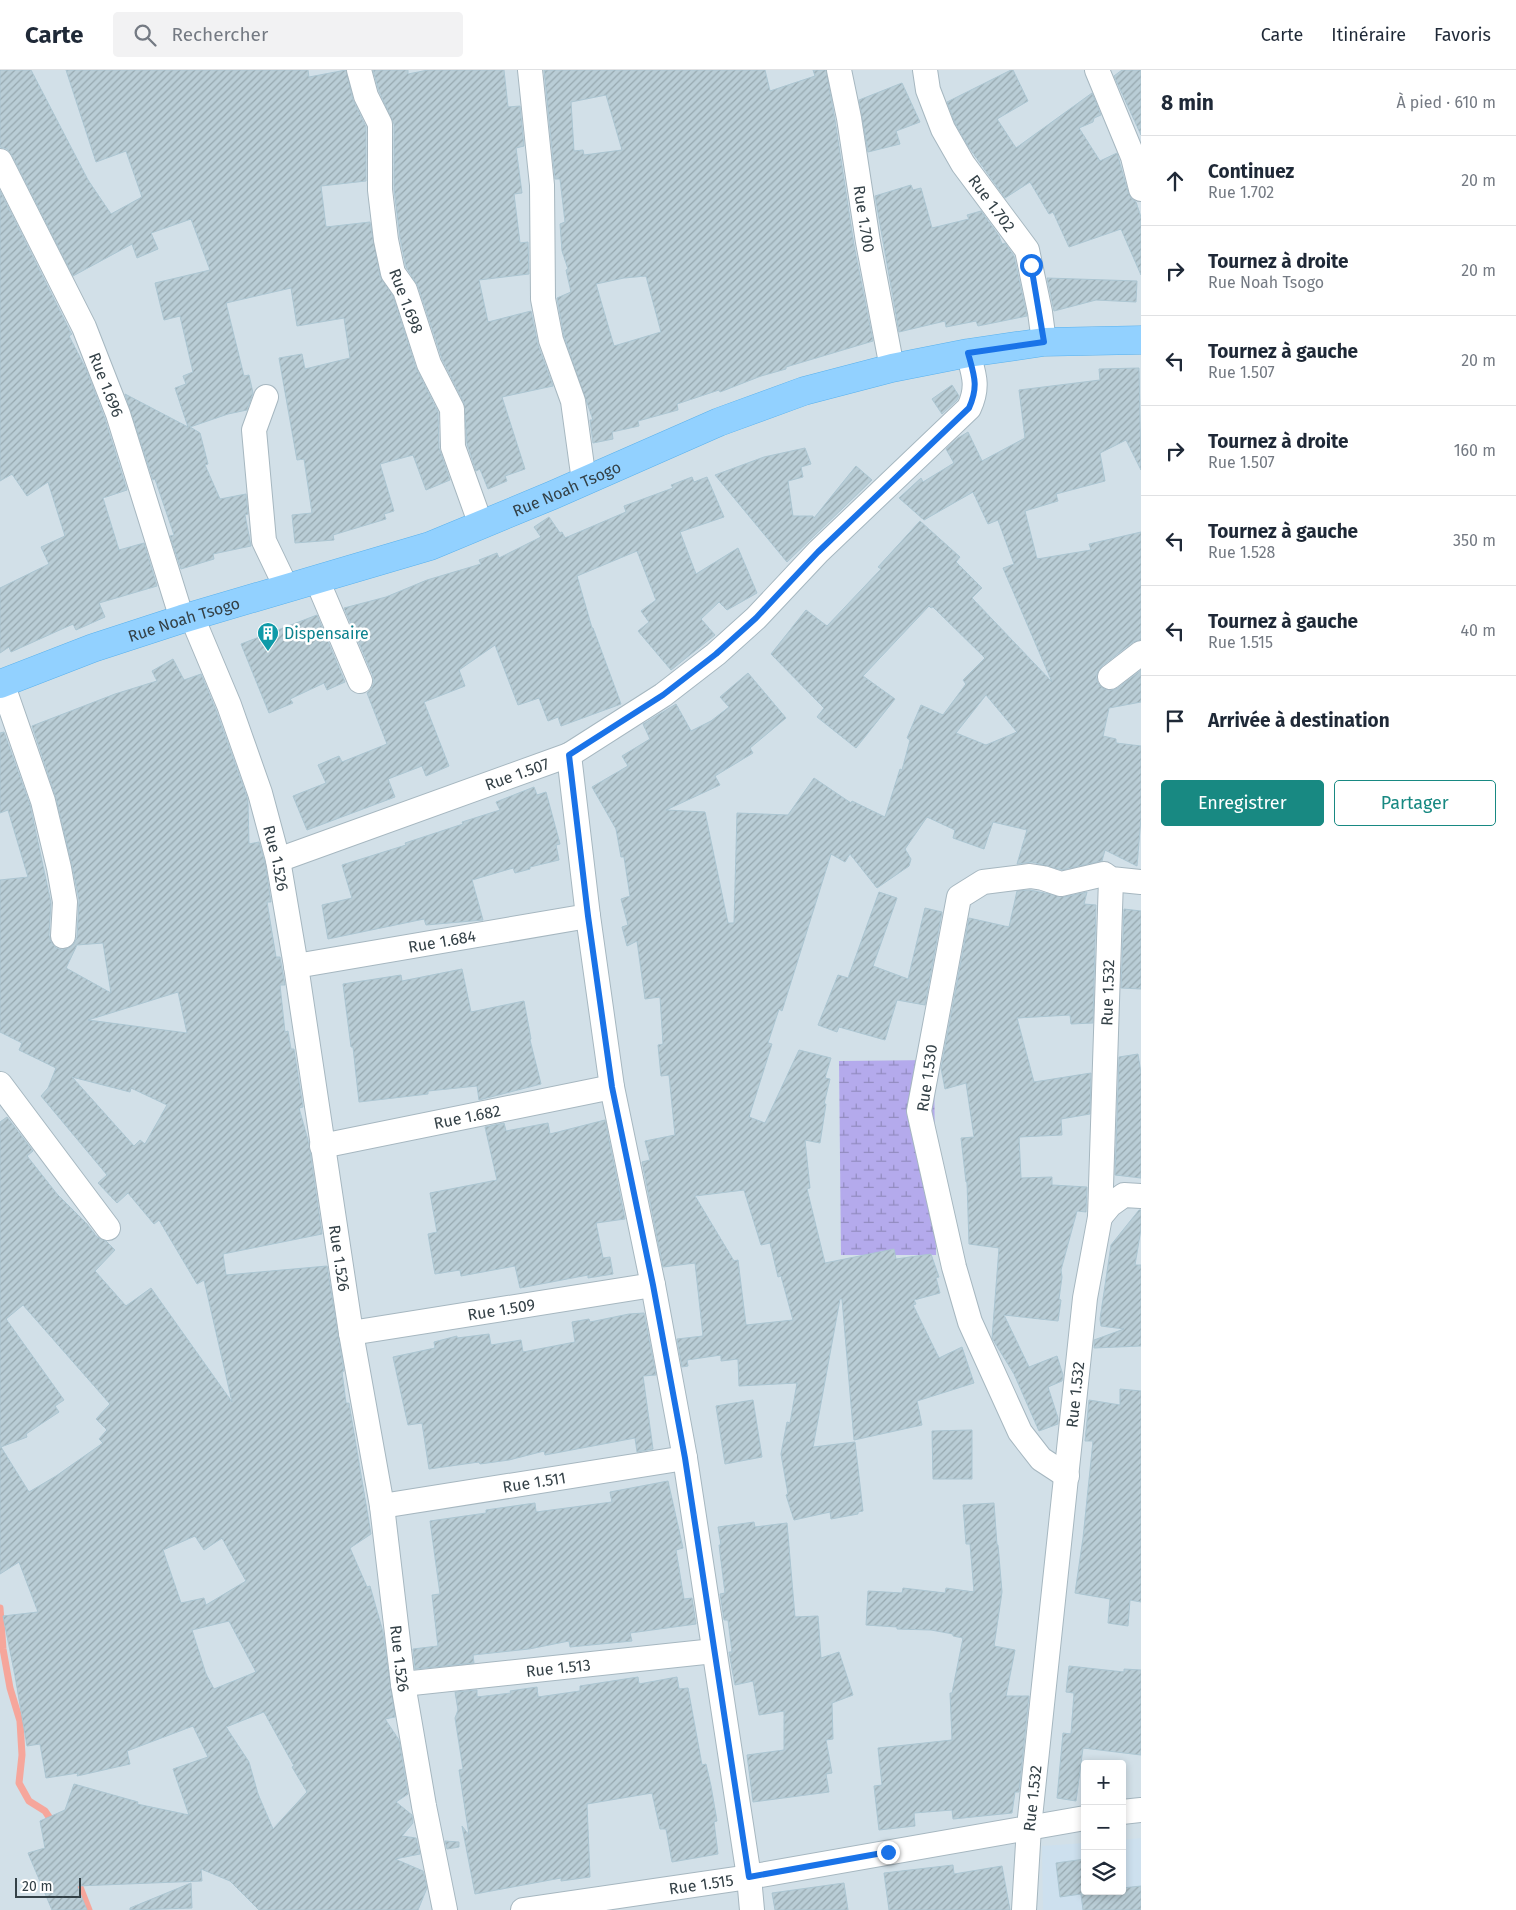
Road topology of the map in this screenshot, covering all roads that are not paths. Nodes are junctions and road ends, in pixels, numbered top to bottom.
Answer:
1 (359, 70) edge
2 (530, 70) edge
3 (839, 70) edge
4 (925, 70) edge
5 (1097, 70) edge
6 (0, 161) edge
7 (1141, 189) edge
8 (1141, 340) edge
9 (1044, 342) junction
10 (968, 353) junction
11 (892, 368) junction
12 (266, 397) dead end
13 (584, 481) junction
14 (481, 525) junction
15 (317, 580) junction
16 (287, 589) junction
17 (187, 618) junction
18 (1141, 652) edge
19 (1110, 677) dead end
20 (360, 681) dead end
21 (1, 683) edge
22 (569, 755) junction
23 (278, 860) junction
24 (1111, 880) junction
25 (1141, 882) edge
26 (588, 916) junction
27 (63, 936) dead end
28 (296, 966) junction
29 (0, 1084) edge
30 (612, 1087) junction
31 (322, 1146) junction
32 (1141, 1196) edge
33 (1100, 1216) junction
34 (108, 1228) dead end
35 (653, 1285) junction
36 (351, 1333) junction
37 (685, 1458) junction
38 (1067, 1476) junction
39 (382, 1506) junction
40 (714, 1651) junction
41 (404, 1684) junction
42 (1141, 1810) edge
43 (1126, 1812) edge
44 (1081, 1819) edge
45 (1029, 1827) junction
46 (749, 1877) junction
47 (445, 1910) edge
48 (523, 1910) edge
49 (752, 1910) edge
50 (1024, 1910) edge

1 - 14 street, Rue 1.698
2 - 13 street
3 - 11 street, Rue 1.700
4 - 9 street, Rue 1.702
5 - 7 street
6 - 17 street, Rue 1.696
8 - 9 main road, Rue Noah Tsogo
9 - 10 main road, Rue Noah Tsogo
10 - 11 main road, Rue Noah Tsogo
10 - 22 street, Rue 1.507
11 - 13 main road, Rue Noah Tsogo
12 - 16 street
13 - 14 main road, Rue Noah Tsogo
14 - 15 main road, Rue Noah Tsogo
15 - 16 main road, Rue Noah Tsogo
15 - 20 street
16 - 17 main road, Rue Noah Tsogo
17 - 21 main road, Rue Noah Tsogo
17 - 23 street, Rue 1.526
18 - 19 street
21 - 27 street
22 - 23 street, Rue 1.507
22 - 26 street
23 - 28 street, Rue 1.526
24 - 25 street, Rue 1.530
24 - 33 street, Rue 1.532
24 - 38 street, Rue 1.530
26 - 28 street, Rue 1.684
26 - 30 street
28 - 31 street, Rue 1.526
29 - 34 street
30 - 31 street, Rue 1.682
30 - 35 street
31 - 36 street, Rue 1.526
32 - 33 street
33 - 38 street, Rue 1.532
35 - 36 street, Rue 1.509
35 - 37 street
36 - 39 street, Rue 1.526
37 - 39 street, Rue 1.511
37 - 40 street
38 - 45 street, Rue 1.532
39 - 41 street, Rue 1.526
40 - 41 street, Rue 1.513
40 - 46 street
41 - 47 street, Rue 1.526
42 - 43 street
44 - 45 street, Rue 1.515
45 - 46 street, Rue 1.515
45 - 50 street, Rue 1.532
46 - 48 street, Rue 1.515
46 - 49 street

